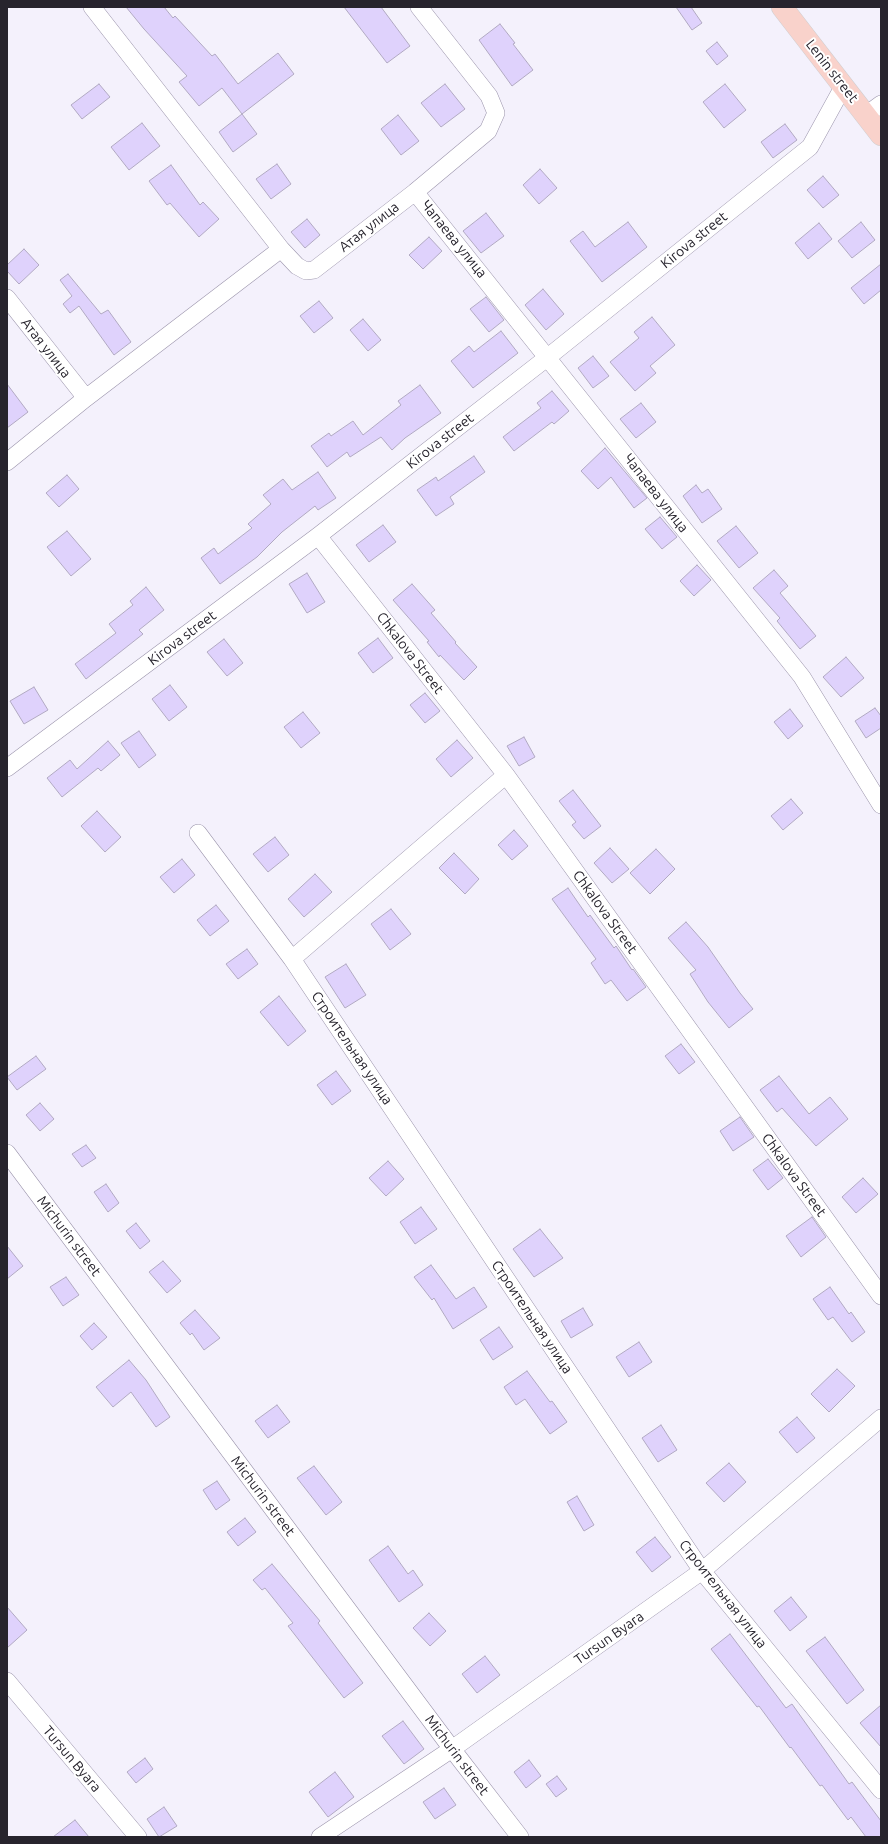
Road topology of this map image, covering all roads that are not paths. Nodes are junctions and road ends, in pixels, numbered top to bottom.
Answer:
1 (92, 7) edge
2 (419, 7) edge
3 (782, 7) edge
4 (843, 87) junction
5 (874, 110) edge
6 (881, 135) edge
7 (416, 192) junction
8 (281, 249) junction
9 (7, 298) edge
10 (548, 357) junction
11 (86, 398) junction
12 (7, 462) edge
13 (318, 536) junction
14 (7, 768) edge
15 (506, 775) junction
16 (881, 805) edge
17 (198, 833) dead end
18 (292, 959) junction
19 (7, 1153) edge
20 (881, 1296) edge
21 (881, 1418) edge
22 (702, 1571) junction
23 (7, 1682) edge
24 (452, 1749) junction
25 (881, 1790) edge
26 (138, 1837) edge
27 (320, 1837) edge
28 (520, 1837) edge

1 - 8 street, Атая улица
2 - 7 street, Атая улица
3 - 4 main road, Lenin street
4 - 5 main road, Lenin street
4 - 10 street, Kirova street
5 - 6 main road, Lenin street
7 - 8 street, Атая улица
7 - 10 street, Чапаева улица
8 - 11 street
9 - 11 street, Атая улица
10 - 13 street, Kirova street
10 - 16 street, Чапаева улица
11 - 12 street
13 - 14 street, Kirova street
13 - 15 street, Chkalova Street
15 - 18 street
15 - 20 street, Chkalova Street
17 - 18 street, Строительная улица
18 - 22 street, Строительная улица
19 - 24 street, Michurin street
21 - 22 street, Tursun Byara
22 - 24 street, Tursun Byara
22 - 25 street, Строительная улица
23 - 26 street, Tursun Byara
24 - 27 street, Tursun Byara
24 - 28 street, Michurin street

